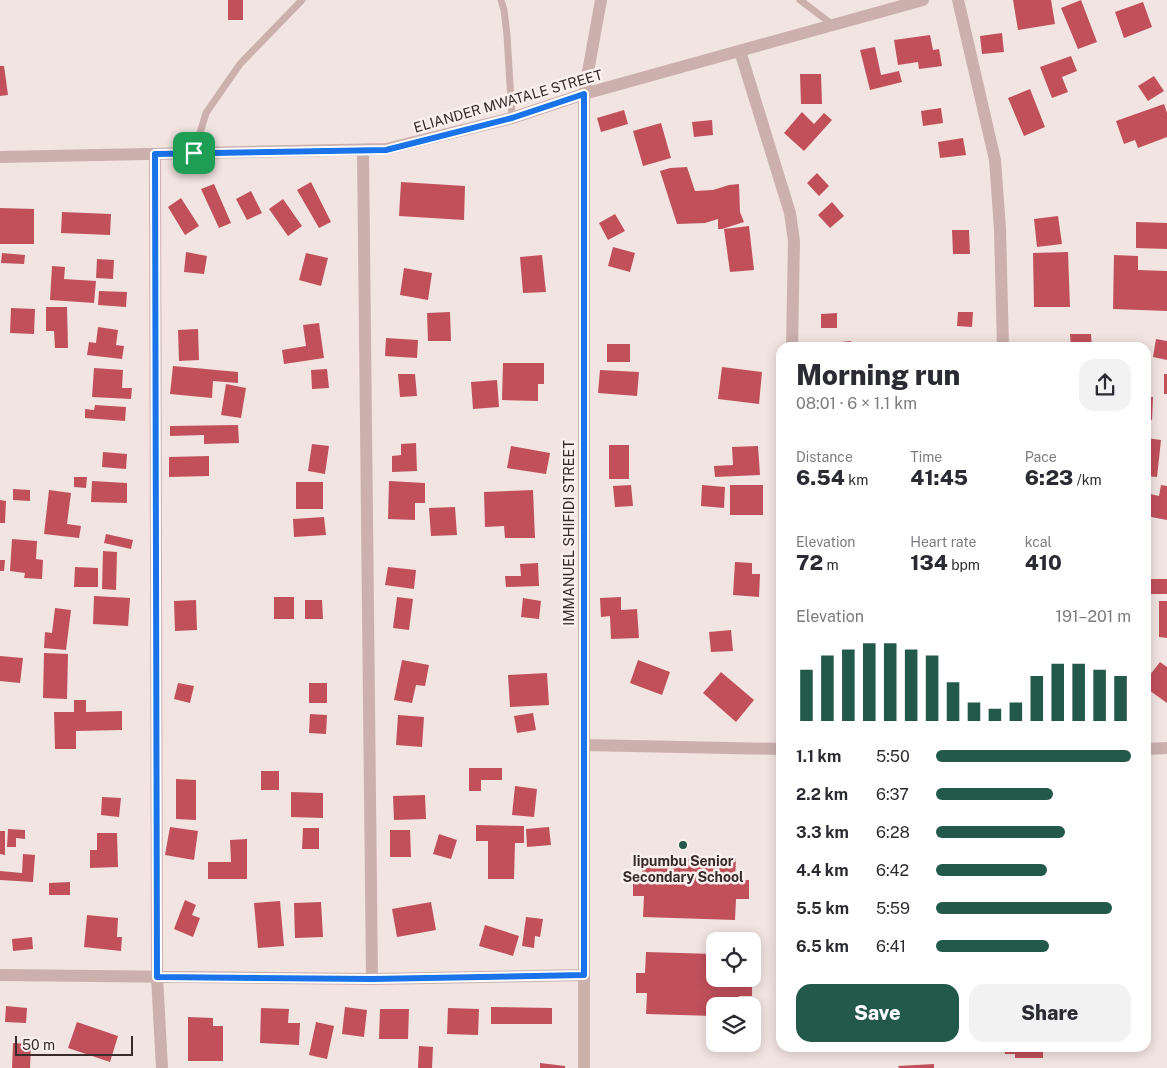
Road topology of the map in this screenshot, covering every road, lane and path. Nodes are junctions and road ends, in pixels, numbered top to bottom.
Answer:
1 (302, 0) edge
2 (501, 0) edge
3 (600, 0) edge
4 (800, 0) edge
5 (923, 0) edge
6 (958, 0) edge
7 (833, 25) junction
8 (740, 51) junction
9 (584, 94) junction
10 (512, 118) junction
11 (363, 150) junction
12 (194, 153) junction
13 (155, 154) junction
14 (0, 157) edge
15 (792, 342) edge
16 (1003, 342) edge
17 (584, 745) junction
18 (1151, 748) edge
19 (1167, 748) edge
20 (776, 749) edge
21 (0, 975) edge
22 (584, 975) junction
23 (157, 977) junction
24 (372, 979) junction
25 (162, 1068) edge
26 (584, 1068) edge

1 - 12 lane
2 - 10 lane
3 - 9 street, IMMANUEL SHIFIDI STREET
4 - 7 lane
5 - 7 street, ELIANDER MWATALE STREET
6 - 16 street
7 - 8 street, ELIANDER MWATALE STREET
8 - 9 street, ELIANDER MWATALE STREET
8 - 15 street
9 - 10 street, ELIANDER MWATALE STREET
9 - 17 street, IMMANUEL SHIFIDI STREET
10 - 11 street, ELIANDER MWATALE STREET
11 - 12 street, ELIANDER MWATALE STREET
11 - 24 street
12 - 13 street, ELIANDER MWATALE STREET
13 - 14 street, ELIANDER MWATALE STREET
13 - 23 street
17 - 20 street
17 - 22 street, IMMANUEL SHIFIDI STREET
18 - 19 street
21 - 23 street
22 - 24 street
22 - 26 street, IMMANUEL SHIFIDI STREET
23 - 24 street
23 - 25 street

